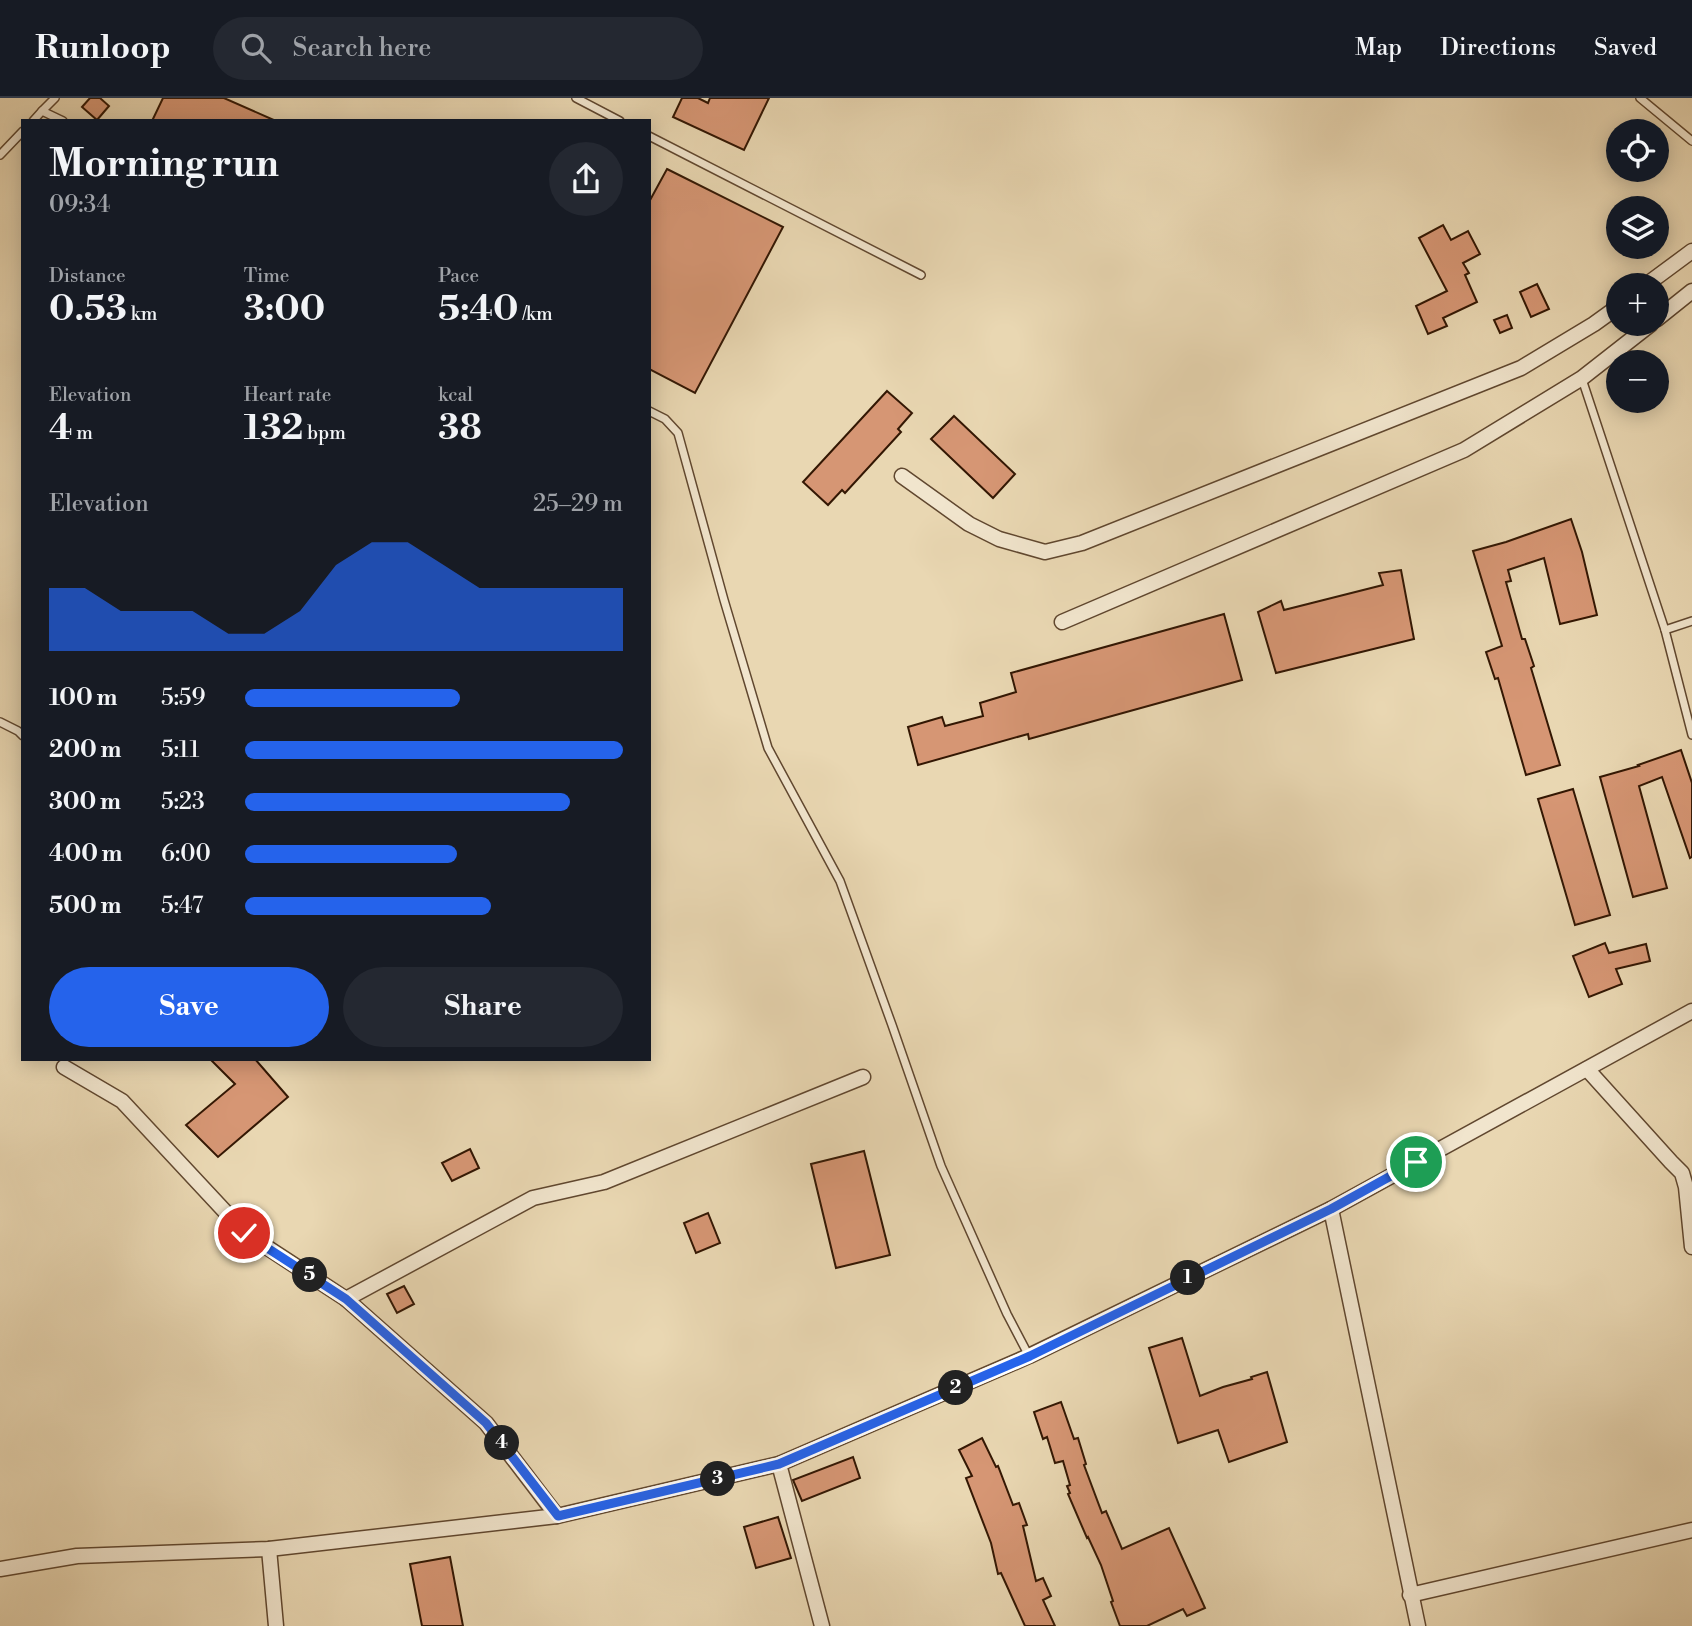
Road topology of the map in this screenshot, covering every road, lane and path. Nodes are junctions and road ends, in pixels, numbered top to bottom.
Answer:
1 (55, 98) edge
2 (576, 98) edge
3 (1640, 98) edge
4 (42, 111) junction
5 (35, 119) edge
6 (58, 119) edge
7 (616, 119) edge
8 (21, 133) edge
9 (651, 137) edge
10 (1692, 141) edge
11 (0, 155) edge
12 (1692, 251) edge
13 (1662, 273) edge
14 (920, 275) dead end
15 (1692, 291) edge
16 (1669, 309) edge
17 (1606, 315) edge
18 (1636, 336) edge
19 (1582, 378) junction
20 (651, 412) edge
21 (902, 476) dead end
22 (1692, 621) edge
23 (1062, 622) dead end
24 (1665, 630) junction
25 (0, 722) edge
26 (21, 731) edge
27 (1692, 735) edge
28 (1692, 1011) edge
29 (64, 1067) dead end
30 (1587, 1069) junction
31 (863, 1077) dead end
32 (1331, 1209) junction
33 (1692, 1247) edge
34 (346, 1299) junction
35 (1030, 1356) junction
36 (779, 1464) junction
37 (558, 1516) junction
38 (1692, 1530) edge
39 (269, 1549) junction
40 (0, 1569) edge
41 (273, 1593) junction
42 (1410, 1595) junction
43 (276, 1626) edge
44 (286, 1626) edge
45 (822, 1626) edge
46 (1418, 1626) edge

1 - 4 lane
2 - 7 lane
3 - 10 lane
4 - 5 lane
4 - 6 lane
8 - 11 lane
9 - 14 lane
12 - 13 street
15 - 16 street
17 - 21 street
18 - 19 street
19 - 23 street
19 - 24 lane
20 - 35 lane
22 - 24 lane
24 - 27 lane
25 - 26 lane
28 - 30 street
29 - 34 street
30 - 32 street
30 - 33 street
31 - 34 street
32 - 35 street
32 - 42 street
34 - 37 street
35 - 36 street
36 - 37 street
36 - 45 street
37 - 39 street
38 - 42 street
39 - 40 street
39 - 41 street
41 - 43 street
41 - 44 street
42 - 46 street

